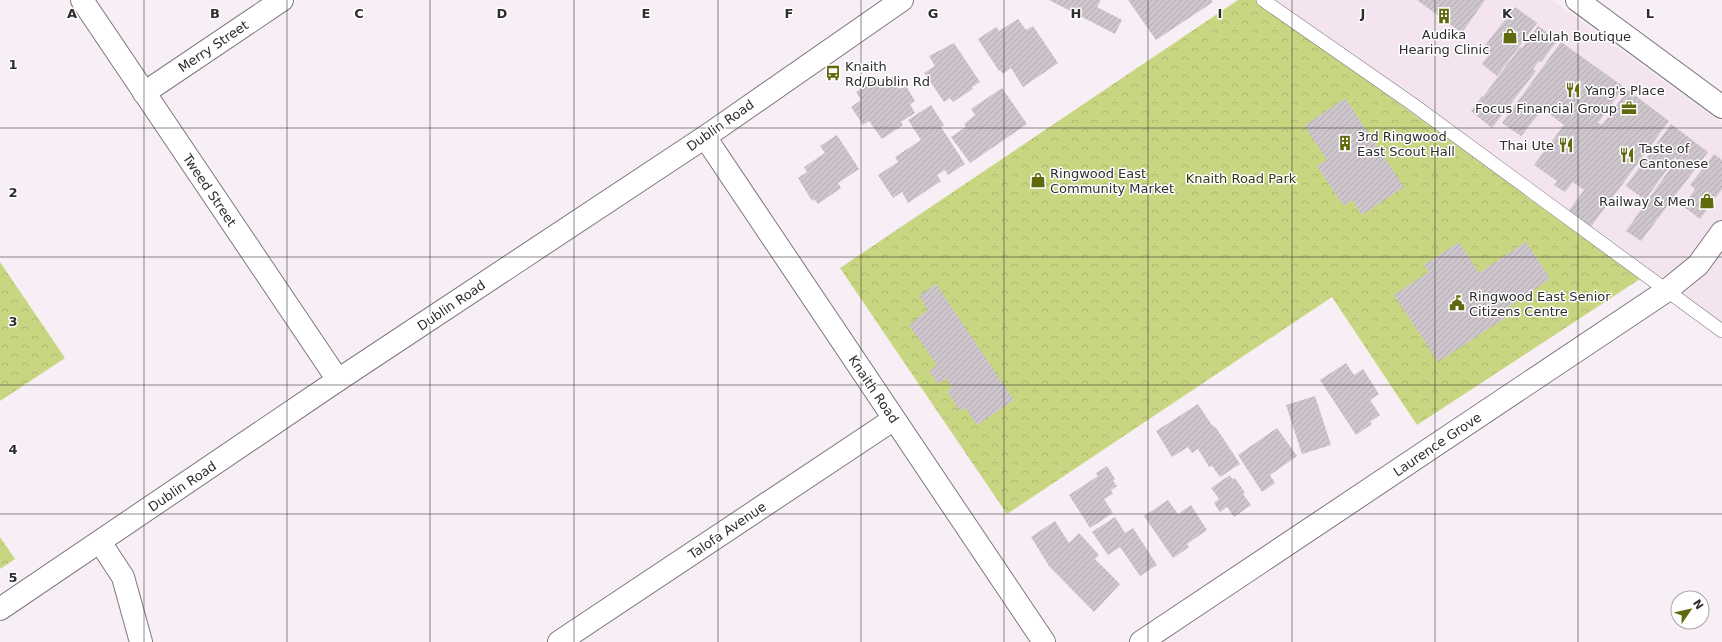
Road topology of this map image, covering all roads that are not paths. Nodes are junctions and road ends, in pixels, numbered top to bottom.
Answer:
1 (82, 0) edge
2 (282, 0) edge
3 (902, 0) edge
4 (1263, 0) edge
5 (1576, 0) edge
6 (144, 93) junction
7 (1722, 107) edge
8 (705, 137) junction
9 (1722, 232) edge
10 (1666, 291) junction
11 (1722, 331) edge
12 (338, 380) junction
13 (894, 418) junction
14 (100, 542) junction
15 (0, 609) edge
16 (141, 642) edge
17 (560, 642) edge
18 (1044, 642) edge
19 (1141, 642) edge

1 - 6 street, Tweed Street
2 - 6 street, Merry Street
3 - 8 street, Dublin Road
4 - 10 lane
5 - 7 street
6 - 12 street, Tweed Street
8 - 12 street, Dublin Road
8 - 13 street, Knaith Road
9 - 10 street, Laurence Grove
10 - 11 lane
10 - 19 street, Laurence Grove
12 - 14 street, Dublin Road
13 - 17 street, Talofa Avenue
13 - 18 street, Knaith Road
14 - 15 street, Dublin Road
14 - 16 street

